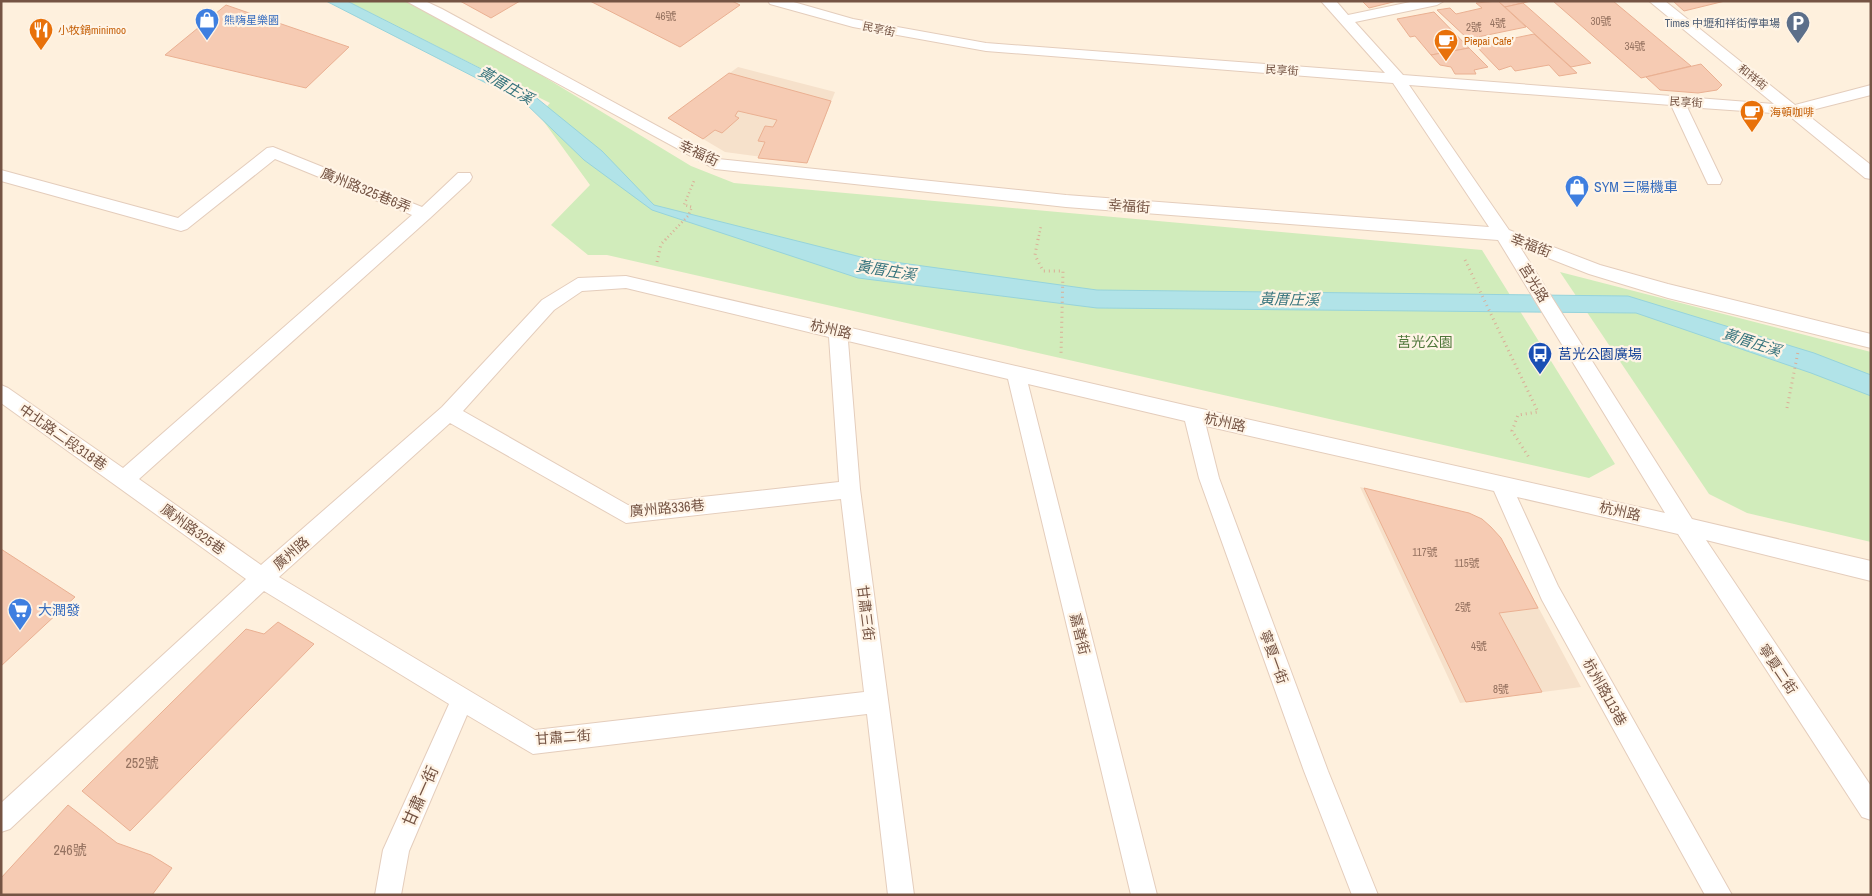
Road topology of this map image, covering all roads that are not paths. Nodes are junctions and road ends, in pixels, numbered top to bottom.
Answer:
1 (413, 1) edge
2 (775, 1) edge
3 (1328, 1) edge
4 (1436, 1) edge
5 (1656, 1) edge
6 (1345, 20) junction
7 (1398, 79) junction
8 (1871, 90) edge
9 (1677, 101) junction
10 (1794, 110) junction
11 (1871, 174) edge
12 (1, 175) edge
13 (464, 177) dead end
14 (1714, 180) dead end
15 (424, 214) junction
16 (1503, 234) junction
17 (578, 285) joint
18 (838, 331) junction
19 (1871, 340) edge
20 (1016, 374) junction
21 (1, 393) edge
22 (449, 413) junction
23 (1193, 415) junction
24 (124, 480) junction
25 (1501, 484) junction
26 (850, 489) junction
27 (1687, 528) junction
28 (1871, 572) edge
29 (262, 578) junction
30 (462, 700) junction
31 (877, 702) junction
32 (1871, 808) edge
33 (1, 820) edge
34 (388, 895) edge
35 (901, 895) edge
36 (1144, 895) edge
37 (1365, 895) edge
38 (1719, 895) edge

1 - 16 lane, 幸福街
2 - 7 lane, 民享街
3 - 6 lane, 莒光路
4 - 6 lane
5 - 10 lane, 和祥街
6 - 7 lane, 莒光路
7 - 9 lane, 民享街
7 - 16 lane, 莒光路
8 - 10 lane, 民享街
9 - 10 lane, 民享街
9 - 14 lane
10 - 11 lane, 和祥街
12 - 15 lane, 廣州路325巷6弄
13 - 15 lane
15 - 24 lane, 廣州路325巷6弄
16 - 19 lane, 幸福街
16 - 27 lane, 莒光路
17 - 18 lane, 杭州路
17 - 22 lane, 廣州路
18 - 20 lane, 杭州路
18 - 26 lane, 甘肅三街
20 - 23 lane, 杭州路
20 - 36 lane, 嘉善街
21 - 24 lane, 中北路二段318巷
22 - 26 lane, 廣州路336巷
22 - 29 lane, 廣州路
23 - 25 lane, 杭州路
23 - 37 lane, 寧夏一街
24 - 29 lane, 廣州路325巷
25 - 27 lane, 杭州路
25 - 38 lane, 杭州路113巷
26 - 31 lane, 甘肅三街
27 - 28 lane, 杭州路
27 - 32 lane, 寧夏二街
29 - 30 lane, 甘肅二街
29 - 33 lane, 廣州路
30 - 31 lane, 甘肅二街
30 - 34 lane, 甘肅一街
31 - 35 lane, 甘肅三街

